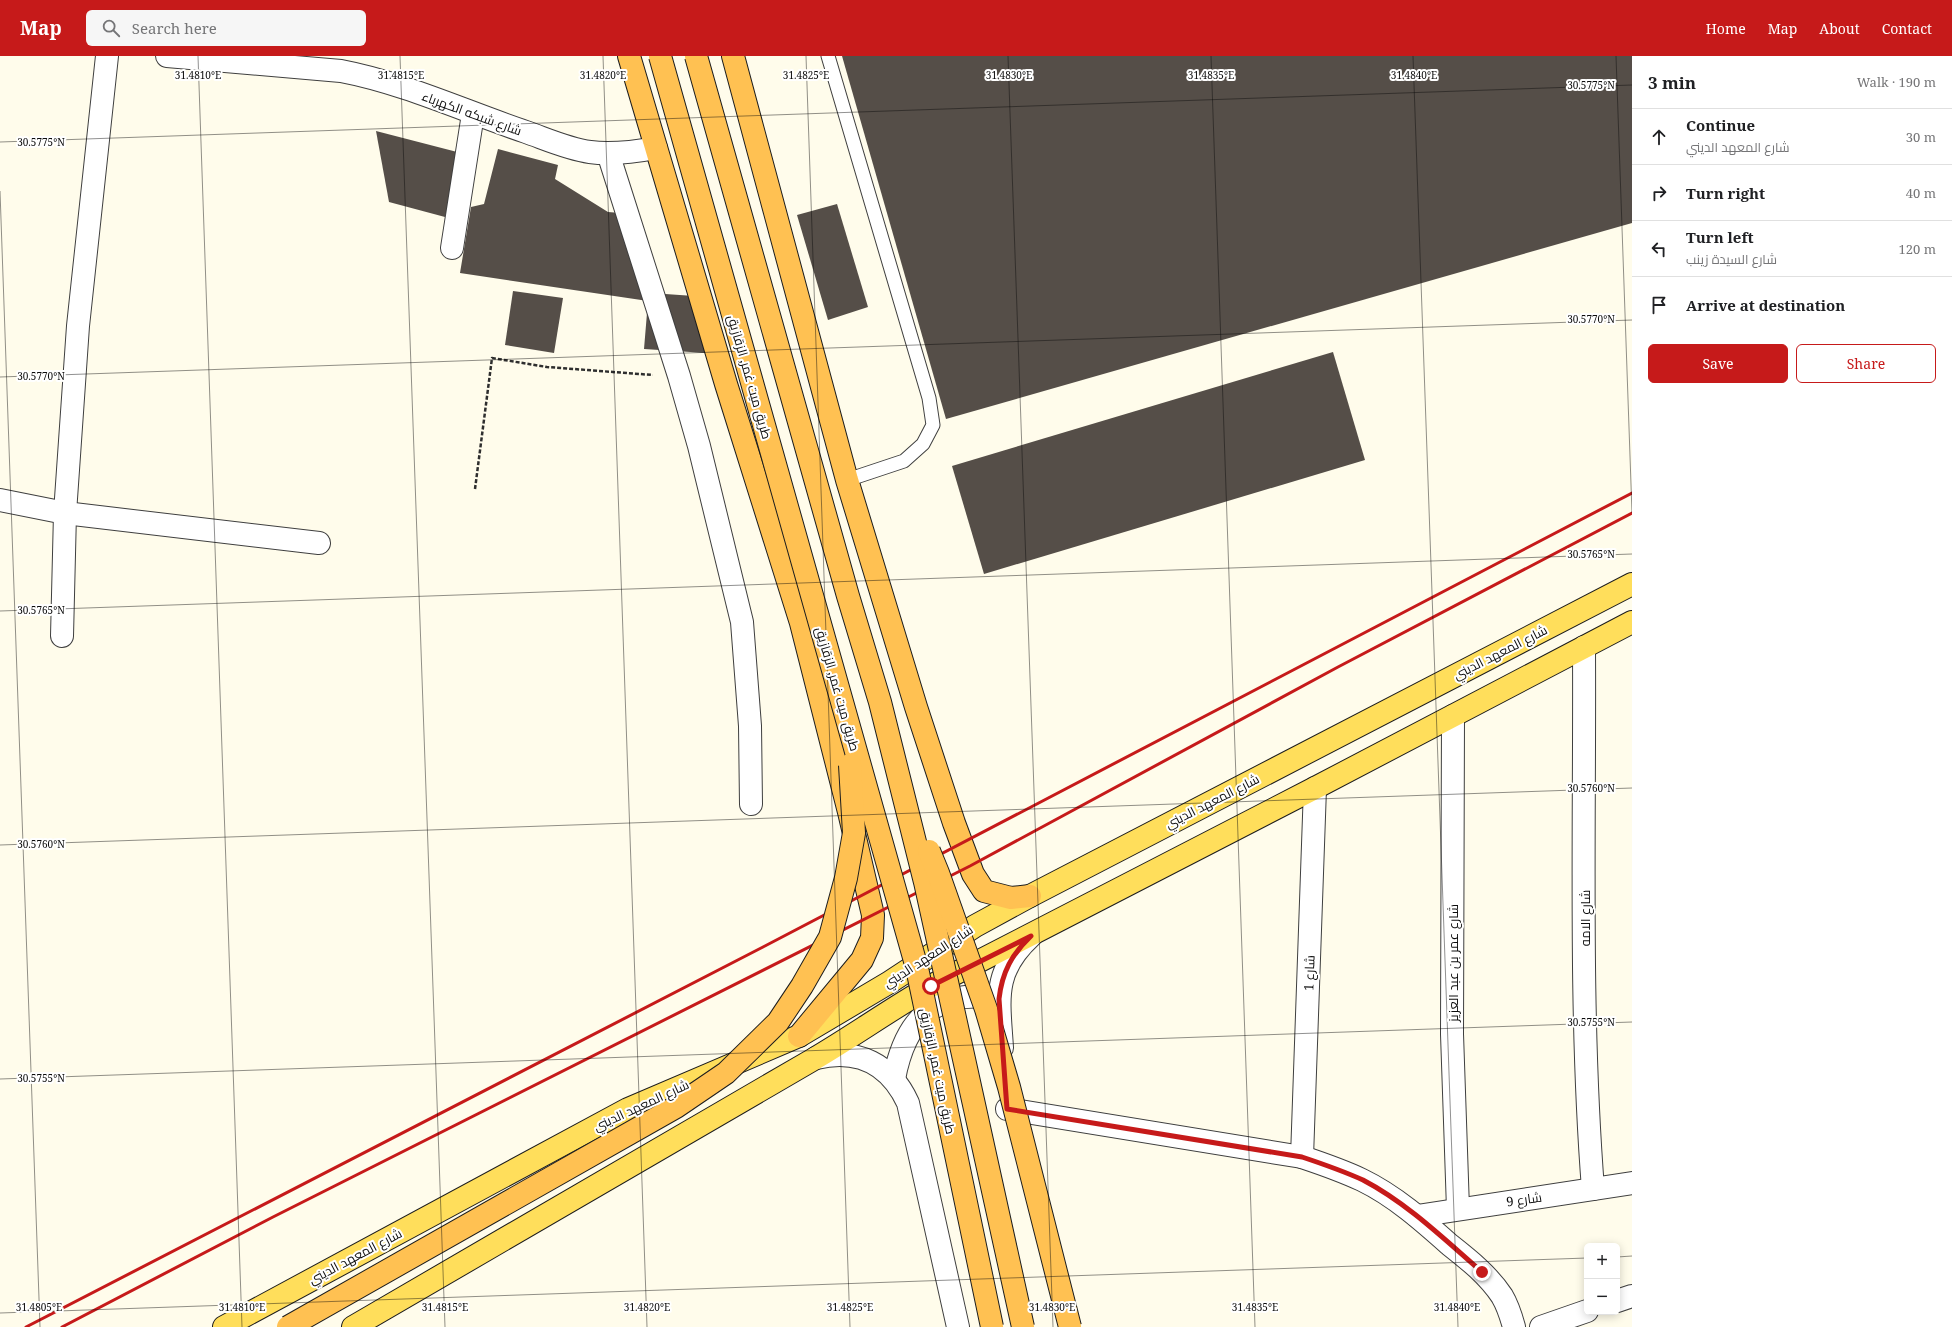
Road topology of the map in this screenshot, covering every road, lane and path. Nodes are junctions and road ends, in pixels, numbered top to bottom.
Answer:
1 (107, 56) edge
2 (167, 56) edge
3 (629, 56) edge
4 (660, 56) edge
5 (696, 56) edge
6 (733, 56) edge
7 (828, 56) edge
8 (473, 114) junction
9 (656, 148) junction
10 (608, 154) junction
11 (452, 248) dead end
12 (680, 378) junction
13 (847, 480) junction
14 (475, 489) dead end
15 (0, 500) edge
16 (65, 513) junction
17 (319, 543) dead end
18 (1632, 584) edge
19 (1632, 622) edge
20 (62, 636) dead end
21 (1584, 647) junction
22 (838, 691) junction
23 (1453, 716) junction
24 (1315, 788) junction
25 (903, 794) junction
26 (751, 804) dead end
27 (1030, 896) junction
28 (1031, 936) junction
29 (999, 999) junction
30 (799, 1036) junction
31 (816, 1058) junction
32 (894, 1079) junction
33 (1007, 1109) junction
34 (1302, 1157) junction
35 (1632, 1183) edge
36 (1593, 1189) junction
37 (1458, 1209) junction
38 (1417, 1216) junction
39 (1632, 1296) edge
40 (1620, 1300) edge
41 (1584, 1312) edge
42 (224, 1327) edge
43 (288, 1327) edge
44 (353, 1327) edge
45 (958, 1327) edge
46 (992, 1327) edge
47 (1023, 1327) edge
48 (1070, 1327) edge
49 (1074, 1327) edge
50 (1514, 1327) edge
51 (1541, 1327) edge

1 - 16 street
2 - 8 street, شارع شبكه الكهرباء
3 - 9 highway, طريق ميت غمر, الزقازيق
4 - 22 highway, طريق ميت غمر, الزقازيق, bridge
5 - 25 highway, bridge
6 - 13 highway
7 - 13 lane
8 - 10 street, شارع شبكه الكهرباء
8 - 11 street
9 - 10 street, شارع شبكه الكهرباء
9 - 30 highway, طريق ميت غمر, الزقازيق
10 - 12 street
12 - 14 path
12 - 26 street
13 - 27 highway
15 - 16 street
16 - 17 street
16 - 20 street
18 - 27 main road, شارع المعهد الديني
19 - 21 main road, شارع المعهد الديني
21 - 23 main road, شارع المعهد الديني
21 - 36 street, شارع الامه
22 - 43 highway, bridge
22 - 46 highway, طريق ميت غمر, الزقازيق, bridge
23 - 24 main road, شارع المعهد الديني
23 - 37 street, شارع عمر بن عبد العزيز
24 - 28 main road, شارع المعهد الديني
24 - 34 street, شارع 1
25 - 47 highway, bridge
25 - 48 highway, bridge
27 - 30 main road, شارع المعهد الديني
28 - 29 street
28 - 31 main road, شارع المعهد الديني
29 - 32 street
29 - 33 street
30 - 42 main road, شارع المعهد الديني
31 - 32 street
31 - 44 main road, شارع المعهد الديني
32 - 45 street
33 - 34 street
33 - 49 street
34 - 38 street
35 - 36 street, شارع 9
36 - 37 street, شارع 9
37 - 38 street, شارع 9
38 - 50 street
39 - 40 street
41 - 51 street

